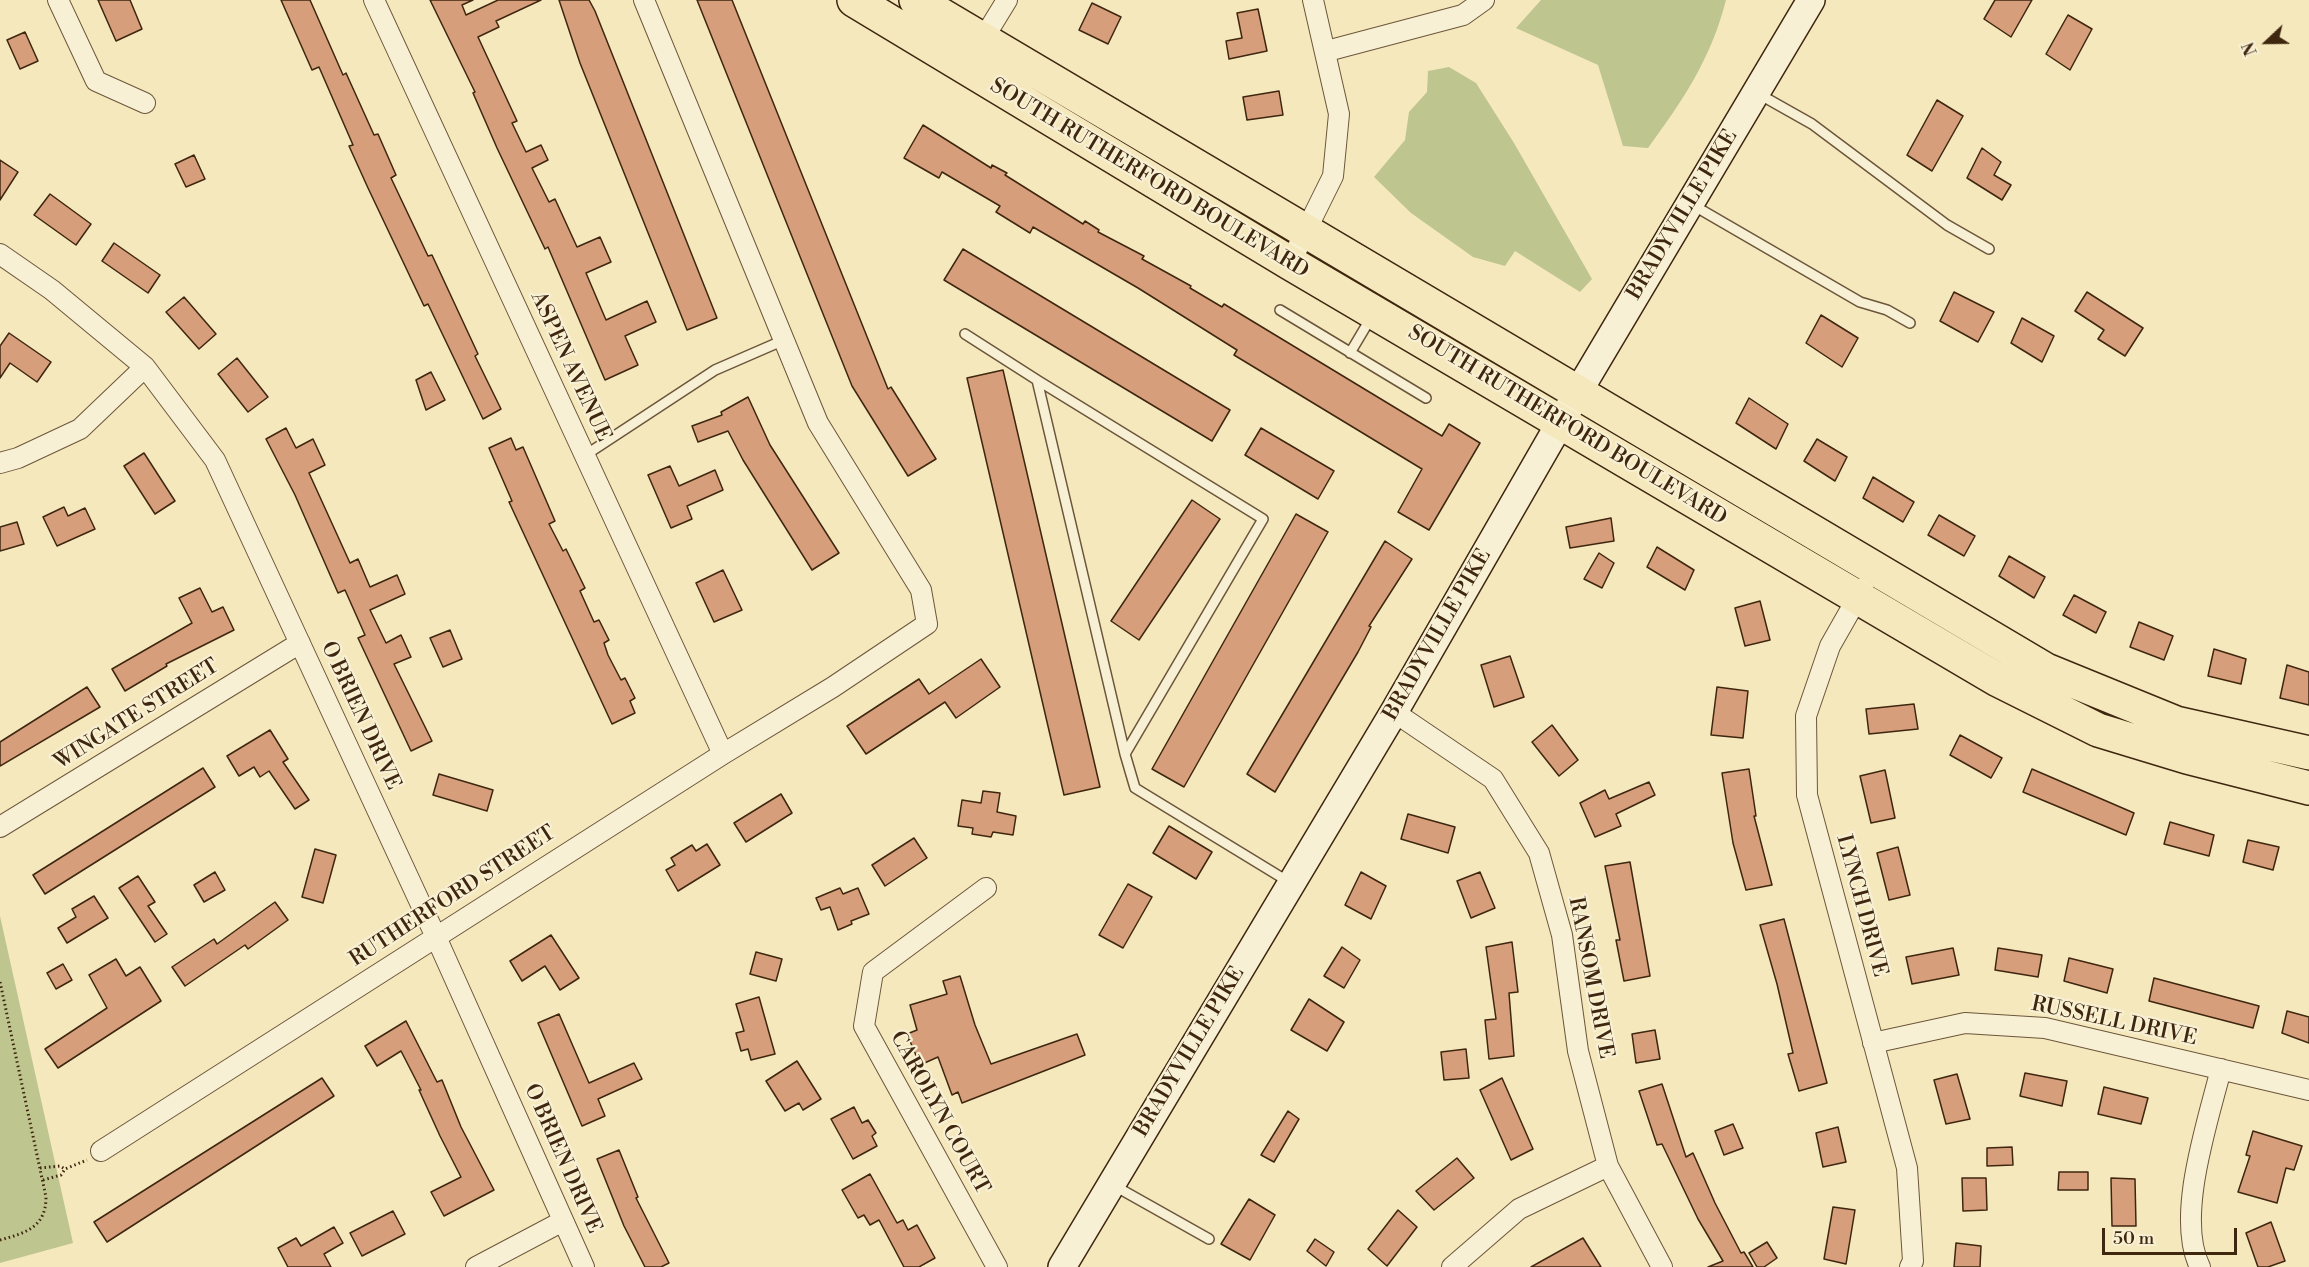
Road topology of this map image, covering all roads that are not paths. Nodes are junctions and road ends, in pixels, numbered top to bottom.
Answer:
1 (58, 0) edge
2 (374, 0) edge
3 (644, 0) edge
4 (854, 0) edge
5 (916, 0) edge
6 (1006, 0) edge
7 (1313, 0) edge
8 (1484, 0) edge
9 (1811, 0) edge
10 (982, 40) junction
11 (1326, 51) junction
12 (966, 69) junction
13 (1756, 92) junction
14 (145, 103) dead end
15 (1690, 204) junction
16 (1306, 232) junction
17 (1989, 249) dead end
18 (0, 254) edge
19 (1290, 263) junction
20 (1280, 310) dead end
21 (1374, 312) junction
22 (1910, 323) dead end
23 (965, 334) dead end
24 (784, 340) junction
25 (1350, 353) junction
26 (145, 367) junction
27 (1037, 380) junction
28 (1578, 392) junction
29 (1426, 398) dead end
30 (1561, 422) junction
31 (584, 456) junction
32 (0, 463) edge
33 (1875, 568) junction
34 (1857, 598) junction
35 (300, 643) junction
36 (1394, 712) junction
37 (2309, 753) edge
38 (723, 754) junction
39 (1125, 754) junction
40 (2309, 788) edge
41 (0, 827) edge
42 (1291, 883) junction
43 (986, 888) dead end
44 (436, 937) junction
45 (1873, 1043) junction
46 (2222, 1069) junction
47 (2309, 1090) edge
48 (101, 1151) road end
49 (1608, 1166) junction
50 (1111, 1184) junction
51 (563, 1221) junction
52 (1209, 1239) dead end
53 (476, 1267) edge
54 (584, 1267) edge
55 (997, 1267) edge
56 (1062, 1267) edge
57 (1452, 1267) edge
58 (1662, 1267) edge
59 (1910, 1267) edge
60 (2200, 1267) edge

1 - 14 street
2 - 31 street, ASPEN AVENUE
3 - 24 street
4 - 12 highway, SOUTH RUTHERFORD BOULEVARD
5 - 10 highway, SOUTH RUTHERFORD BOULEVARD
6 - 10 street
7 - 11 street
8 - 11 street
9 - 13 main road, BRADYVILLE PIKE
10 - 12 street
10 - 16 highway, SOUTH RUTHERFORD BOULEVARD
11 - 16 street
12 - 19 highway, SOUTH RUTHERFORD BOULEVARD
13 - 15 main road, BRADYVILLE PIKE
13 - 17 lane
15 - 22 lane
15 - 28 main road, BRADYVILLE PIKE
16 - 19 street
16 - 28 highway, SOUTH RUTHERFORD BOULEVARD
18 - 26 street, O BRIEN DRIVE
19 - 21 highway, SOUTH RUTHERFORD BOULEVARD
20 - 25 lane
21 - 25 lane
21 - 30 highway, SOUTH RUTHERFORD BOULEVARD
23 - 27 lane
24 - 31 lane
24 - 38 street, RUTHERFORD STREET
25 - 29 lane
26 - 32 street
26 - 35 street, O BRIEN DRIVE
27 - 39 lane
27 - 39 lane
28 - 30 main road, BRADYVILLE PIKE
28 - 33 highway, SOUTH RUTHERFORD BOULEVARD
30 - 34 highway, SOUTH RUTHERFORD BOULEVARD
30 - 36 main road, BRADYVILLE PIKE
31 - 38 street, ASPEN AVENUE
33 - 34 street, LYNCH DRIVE
33 - 37 highway, SOUTH RUTHERFORD BOULEVARD
34 - 40 highway, SOUTH RUTHERFORD BOULEVARD
34 - 45 street, LYNCH DRIVE
35 - 41 street, WINGATE STREET
35 - 44 street, O BRIEN DRIVE
36 - 42 main road, BRADYVILLE PIKE
36 - 49 street, RANSOM DRIVE
38 - 44 street, RUTHERFORD STREET
39 - 42 lane
42 - 50 main road, BRADYVILLE PIKE
43 - 55 street, CAROLYN COURT
44 - 48 street, RUTHERFORD STREET
44 - 51 street, O BRIEN DRIVE
45 - 46 street, RUSSELL DRIVE
45 - 59 street, LYNCH DRIVE
46 - 47 street, RUSSELL DRIVE
46 - 60 street
49 - 57 street
49 - 58 street, RANSOM DRIVE
50 - 52 lane
50 - 56 main road, BRADYVILLE PIKE
51 - 53 street
51 - 54 street, O BRIEN DRIVE

